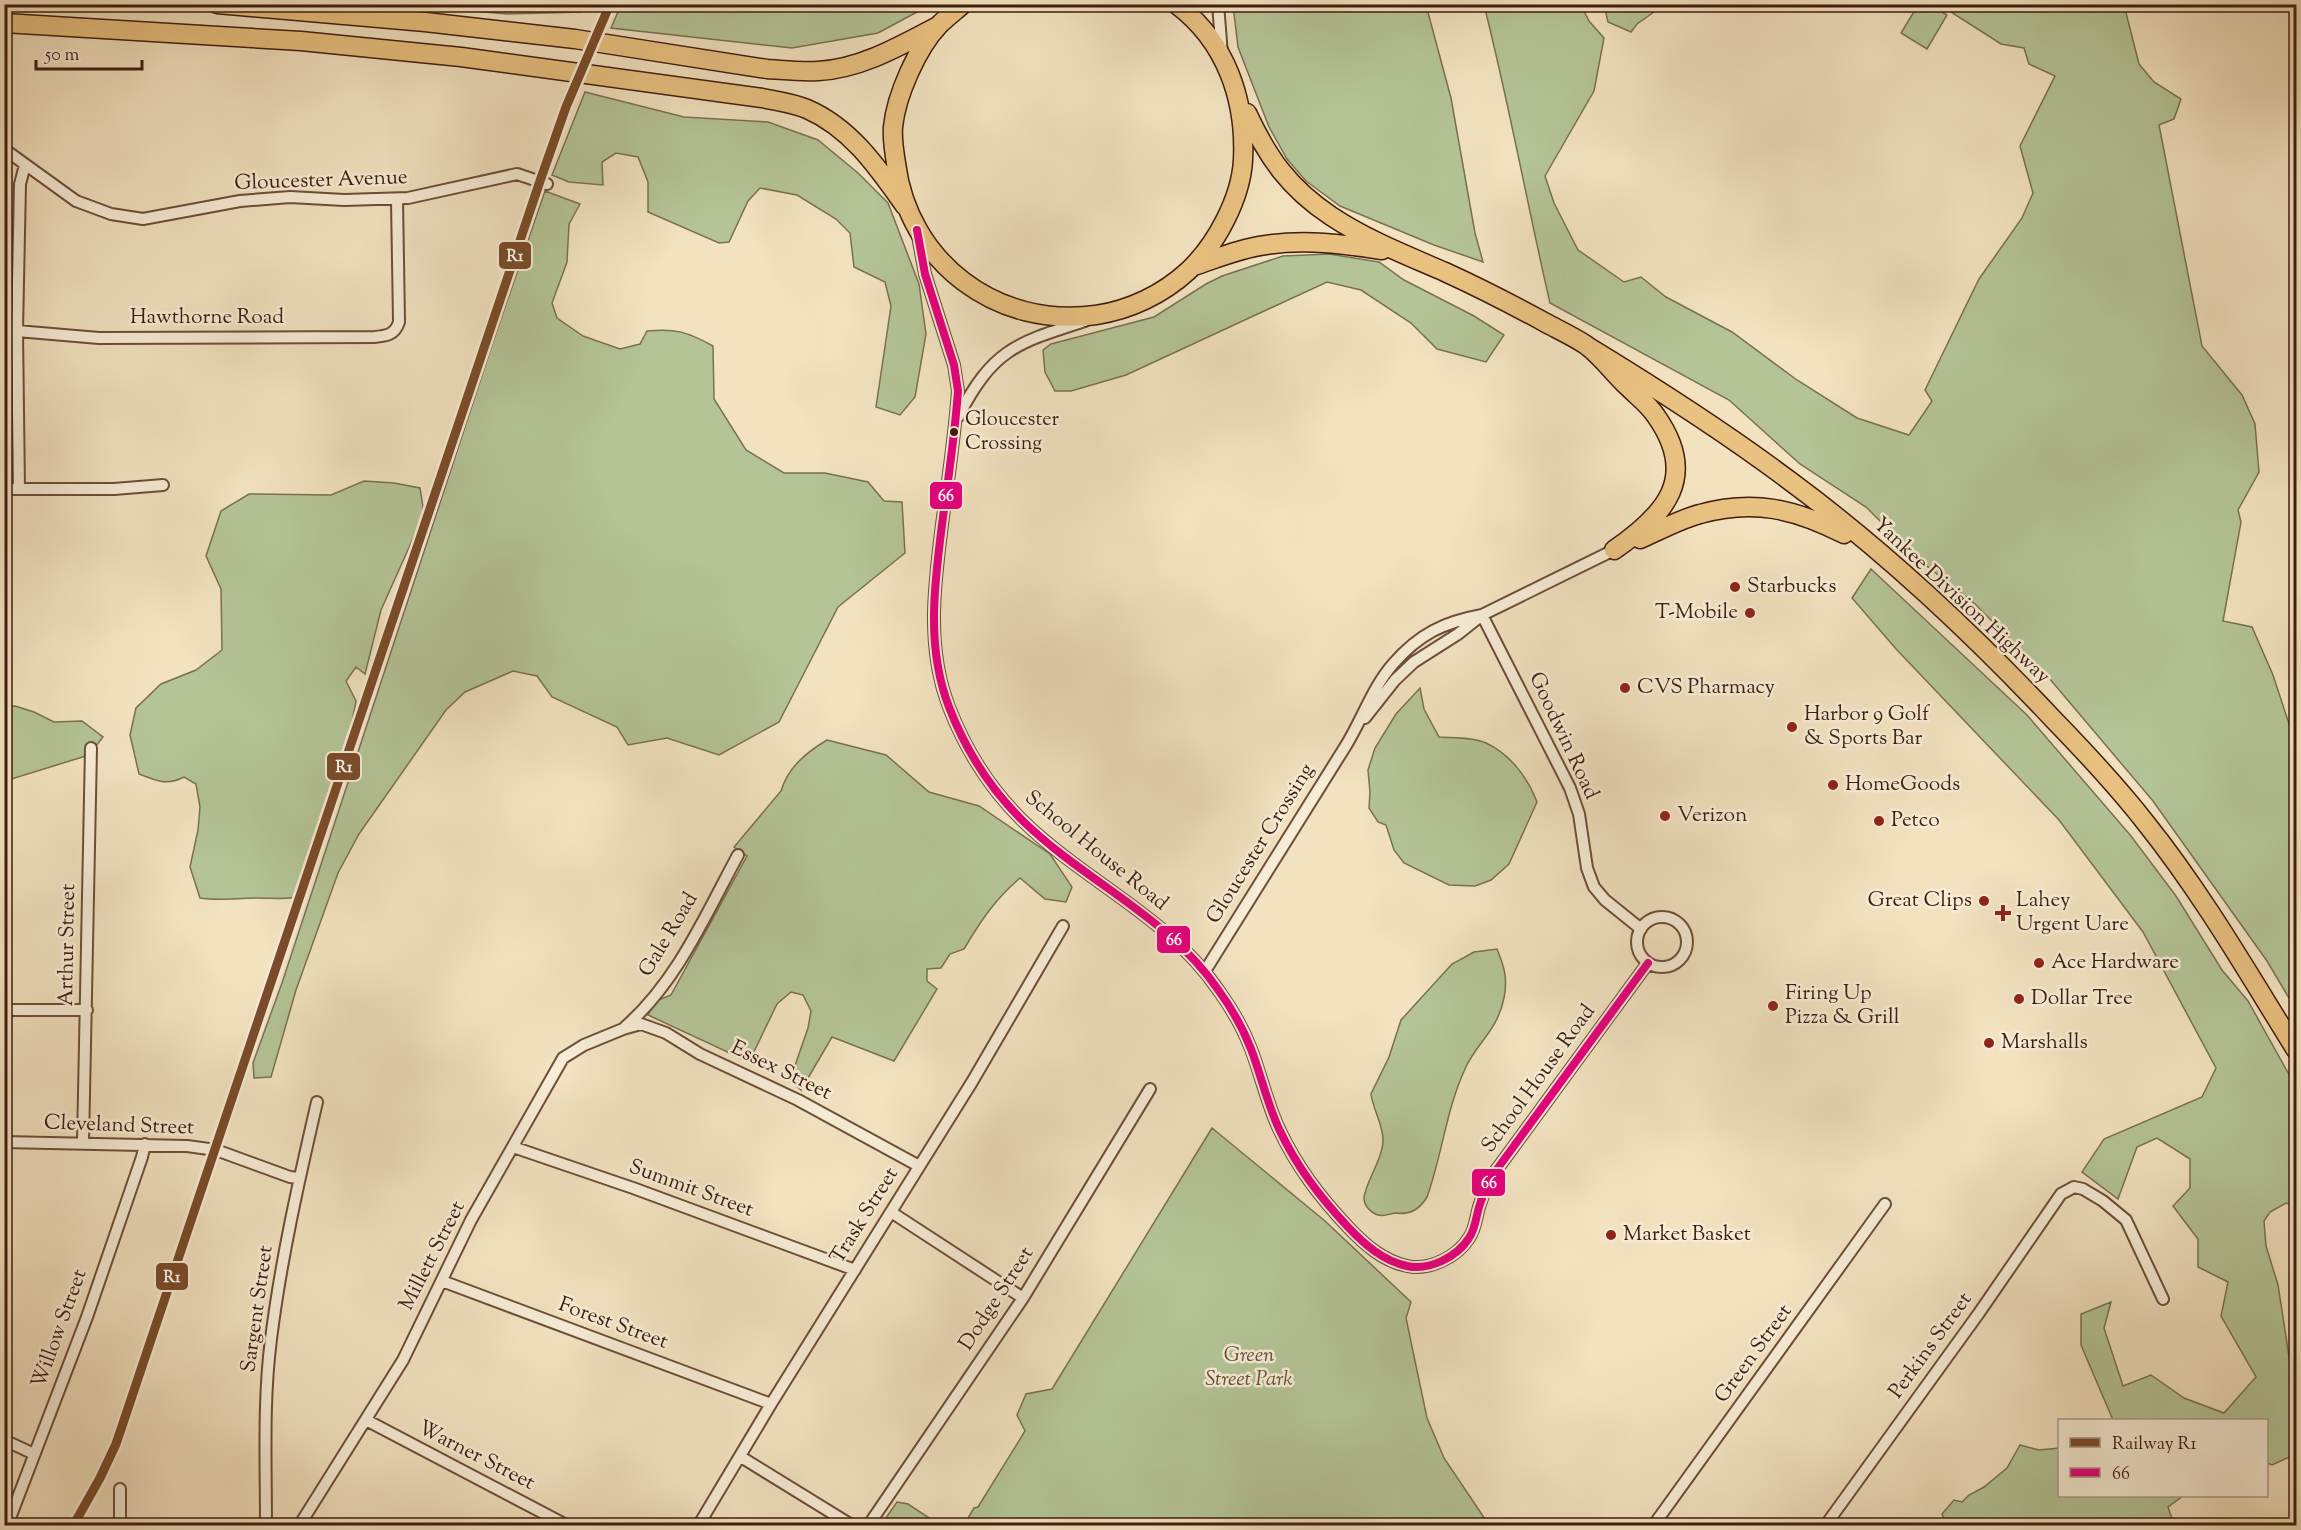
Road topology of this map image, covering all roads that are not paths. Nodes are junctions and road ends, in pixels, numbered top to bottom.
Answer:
1 (216, 4) edge
2 (963, 4) edge
3 (1176, 4) edge
4 (1218, 4) edge
5 (4, 23) edge
6 (938, 26) junction
7 (1222, 57) junction
8 (1236, 89) junction
9 (4, 149) edge
10 (25, 165) junction
11 (547, 184) dead end
12 (397, 200) junction
13 (904, 206) junction
14 (917, 230) junction
15 (1395, 252) junction
16 (1192, 267) junction
17 (1107, 314) junction
18 (17, 331) junction
19 (1587, 346) junction
20 (955, 423) junction
21 (163, 485) dead end
22 (4, 489) edge
23 (19, 489) junction
24 (1614, 550) junction
25 (1875, 550) junction
26 (1482, 615) junction
27 (1350, 738) junction
28 (91, 748) dead end
29 (738, 855) dead end
30 (1063, 926) dead end
31 (1641, 929) junction
32 (1648, 963) junction
33 (1205, 971) junction
34 (12, 1010) dead end
35 (87, 1010) junction
36 (623, 1029) junction
37 (2296, 1050) edge
38 (1150, 1089) dead end
39 (317, 1102) dead end
40 (4, 1142) edge
41 (83, 1143) junction
42 (145, 1144) junction
43 (513, 1147) junction
44 (919, 1166) junction
45 (300, 1178) junction
46 (1885, 1204) dead end
47 (891, 1212) junction
48 (855, 1270) junction
49 (442, 1281) junction
50 (1023, 1298) junction
51 (2163, 1299) dead end
52 (771, 1404) junction
53 (366, 1420) junction
54 (4, 1440) edge
55 (34, 1454) junction
56 (741, 1457) junction
57 (120, 1489) dead end
58 (8, 1526) edge
59 (120, 1526) edge
60 (266, 1526) edge
61 (299, 1526) edge
62 (568, 1526) edge
63 (699, 1526) edge
64 (853, 1526) edge
65 (868, 1526) edge
66 (1653, 1526) edge
67 (1825, 1526) edge

1 - 6 highway
2 - 6 highway
3 - 7 highway
4 - 7 street
5 - 13 highway
6 - 13 highway
7 - 8 highway
8 - 15 highway
8 - 16 highway
9 - 10 street, Gloucester Avenue
10 - 12 street, Gloucester Avenue
10 - 18 street
11 - 12 street, Gloucester Avenue
12 - 18 street, Hawthorne Road
13 - 14 highway
14 - 17 highway
14 - 20 street, School House Road
15 - 16 highway
15 - 19 highway
16 - 17 highway
17 - 20 street, School House Road
18 - 23 street
19 - 24 highway
19 - 25 highway, Yankee Division Highway
20 - 33 street, School House Road
21 - 23 street
22 - 23 street
24 - 25 highway
24 - 26 street
25 - 37 highway, Yankee Division Highway
26 - 27 street, Gloucester Crossing
26 - 27 street, Gloucester Crossing
26 - 31 street, Goodwin Road
27 - 33 street, Gloucester Crossing
28 - 35 street, Arthur Street
29 - 36 street, Gale Road
30 - 44 street, Trask Street
31 - 32 street
31 - 32 street
32 - 33 street, School House Road
34 - 35 street
35 - 41 street, Arthur Street
36 - 43 street, Millett Street
36 - 44 street, Essex Street
38 - 50 street, Dodge Street
39 - 45 street, Sargent Street
40 - 41 street, Cleveland Street
41 - 42 street, Cleveland Street
42 - 45 street, Cleveland Street
42 - 55 street, Willow Street
43 - 48 street, Summit Street
43 - 49 street, Millett Street
44 - 47 street, Trask Street
45 - 60 street, Sargent Street
46 - 66 street, Green Street
47 - 48 street, Trask Street
47 - 50 street
48 - 52 street, Trask Street
49 - 52 street, Forest Street
49 - 53 street, Millett Street
50 - 65 street, Dodge Street
51 - 67 street, Perkins Street
52 - 56 street, Trask Street
53 - 61 street, Millett Street
53 - 62 street, Warner Street
54 - 55 street
55 - 58 street, Willow Street
56 - 63 street, Trask Street
56 - 64 street
57 - 59 street

